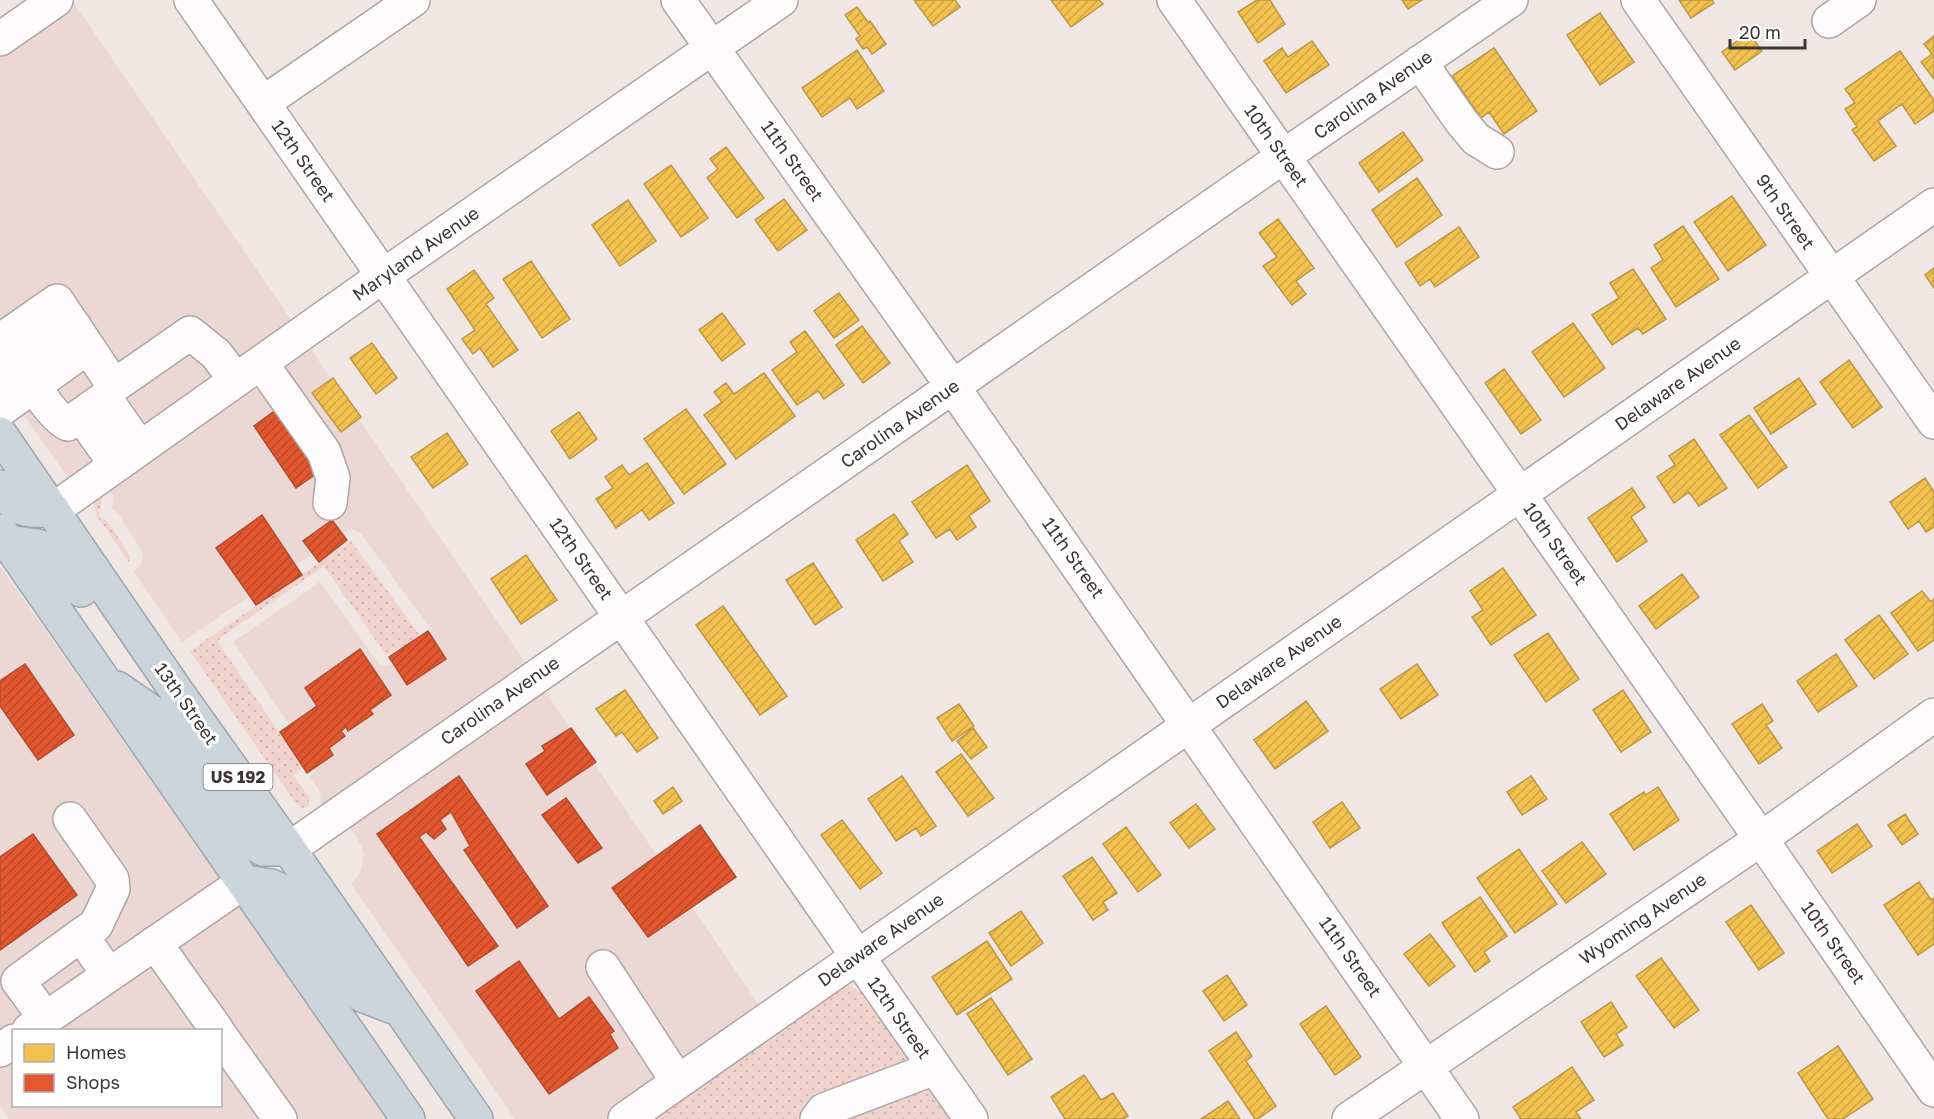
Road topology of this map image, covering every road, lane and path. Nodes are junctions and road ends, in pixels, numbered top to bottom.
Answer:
1 (56, 0) edge
2 (191, 0) edge
3 (413, 0) edge
4 (678, 0) edge
5 (781, 0) edge
6 (1174, 0) edge
7 (1511, 0) edge
8 (1638, 0) edge
9 (1859, 0) edge
10 (1828, 21) dead end
11 (0, 39) edge
12 (712, 48) junction
13 (1420, 62) junction
14 (263, 103) junction
15 (1497, 152) dead end
16 (1284, 156) junction
17 (1934, 205) edge
18 (383, 276) junction
19 (1831, 277) junction
20 (81, 337) junction
21 (248, 372) junction
22 (19, 377) edge
23 (953, 387) junction
24 (100, 400) junction
25 (0, 410) edge
26 (1934, 423) edge
27 (0, 434) edge
28 (128, 457) junction
29 (0, 487) edge
30 (1520, 494) junction
31 (330, 503) dead end
32 (53, 510) junction
33 (2, 540) edge
34 (621, 617) junction
35 (100, 677) junction
36 (177, 692) junction
37 (1934, 715) edge
38 (1190, 725) junction
39 (70, 819) dead end
40 (1761, 839) junction
41 (289, 849) junction
42 (244, 882) junction
43 (81, 936) junction
44 (155, 943) junction
45 (857, 957) junction
46 (603, 967) dead end
47 (109, 975) junction
48 (400, 1010) junction
49 (37, 1025) edge
50 (216, 1029) edge
51 (222, 1038) edge
52 (1424, 1066) junction
53 (934, 1068) junction
54 (678, 1082) junction
55 (1934, 1090) edge
56 (280, 1119) edge
57 (408, 1119) edge
58 (476, 1119) edge
59 (625, 1119) edge
60 (817, 1119) edge
61 (971, 1119) edge
62 (1349, 1119) edge
63 (1462, 1119) edge

1 - 11 street
2 - 14 street, 12th Street
3 - 14 street
4 - 12 street, 11th Street
5 - 12 street, Maryland Avenue
6 - 16 street, 10th Street
7 - 13 street, Carolina Avenue
8 - 19 street, 9th Street
9 - 10 street
12 - 18 street, Maryland Avenue
12 - 23 street, 11th Street
13 - 15 street
13 - 16 street, Carolina Avenue
14 - 18 street, 12th Street
16 - 23 street, Carolina Avenue
16 - 30 street, 10th Street
17 - 19 street, Delaware Avenue
18 - 21 street, Maryland Avenue
18 - 34 street, 12th Street
19 - 26 street, 9th Street
19 - 30 street, Delaware Avenue
20 - 22 street
20 - 22 street
20 - 24 street
21 - 24 street
21 - 28 street, Maryland Avenue
21 - 31 street
22 - 24 street
22 - 25 street
23 - 34 street, Carolina Avenue
23 - 38 street, 11th Street
24 - 28 street
27 - 32 highway, 13th Street / US 192
28 - 32 street, Maryland Avenue
29 - 32 highway
30 - 38 street, Delaware Avenue
30 - 40 street, 10th Street
32 - 36 highway, 13th Street / US 192
33 - 35 highway, US 192
33 - 36 highway
34 - 41 street, Carolina Avenue
34 - 45 street, 12th Street
35 - 41 highway
35 - 42 highway, US 192
36 - 41 highway, 13th Street / US 192
37 - 40 street, Wyoming Avenue
38 - 45 street, Delaware Avenue
38 - 52 street, 11th Street
39 - 43 street
40 - 52 street, Wyoming Avenue
40 - 55 street, 10th Street
41 - 48 highway, 13th Street / US 192
42 - 44 street
42 - 48 highway
42 - 57 highway, US 192
43 - 47 street
43 - 49 street
44 - 47 street
44 - 50 street
45 - 53 street, 12th Street
45 - 54 street, Delaware Avenue
46 - 54 street
47 - 49 street
48 - 58 highway, 13th Street / US 192
51 - 56 street
52 - 62 street, Wyoming Avenue
52 - 63 street, 11th Street
53 - 60 street
53 - 61 street, 12th Street
54 - 59 street, Delaware Avenue

